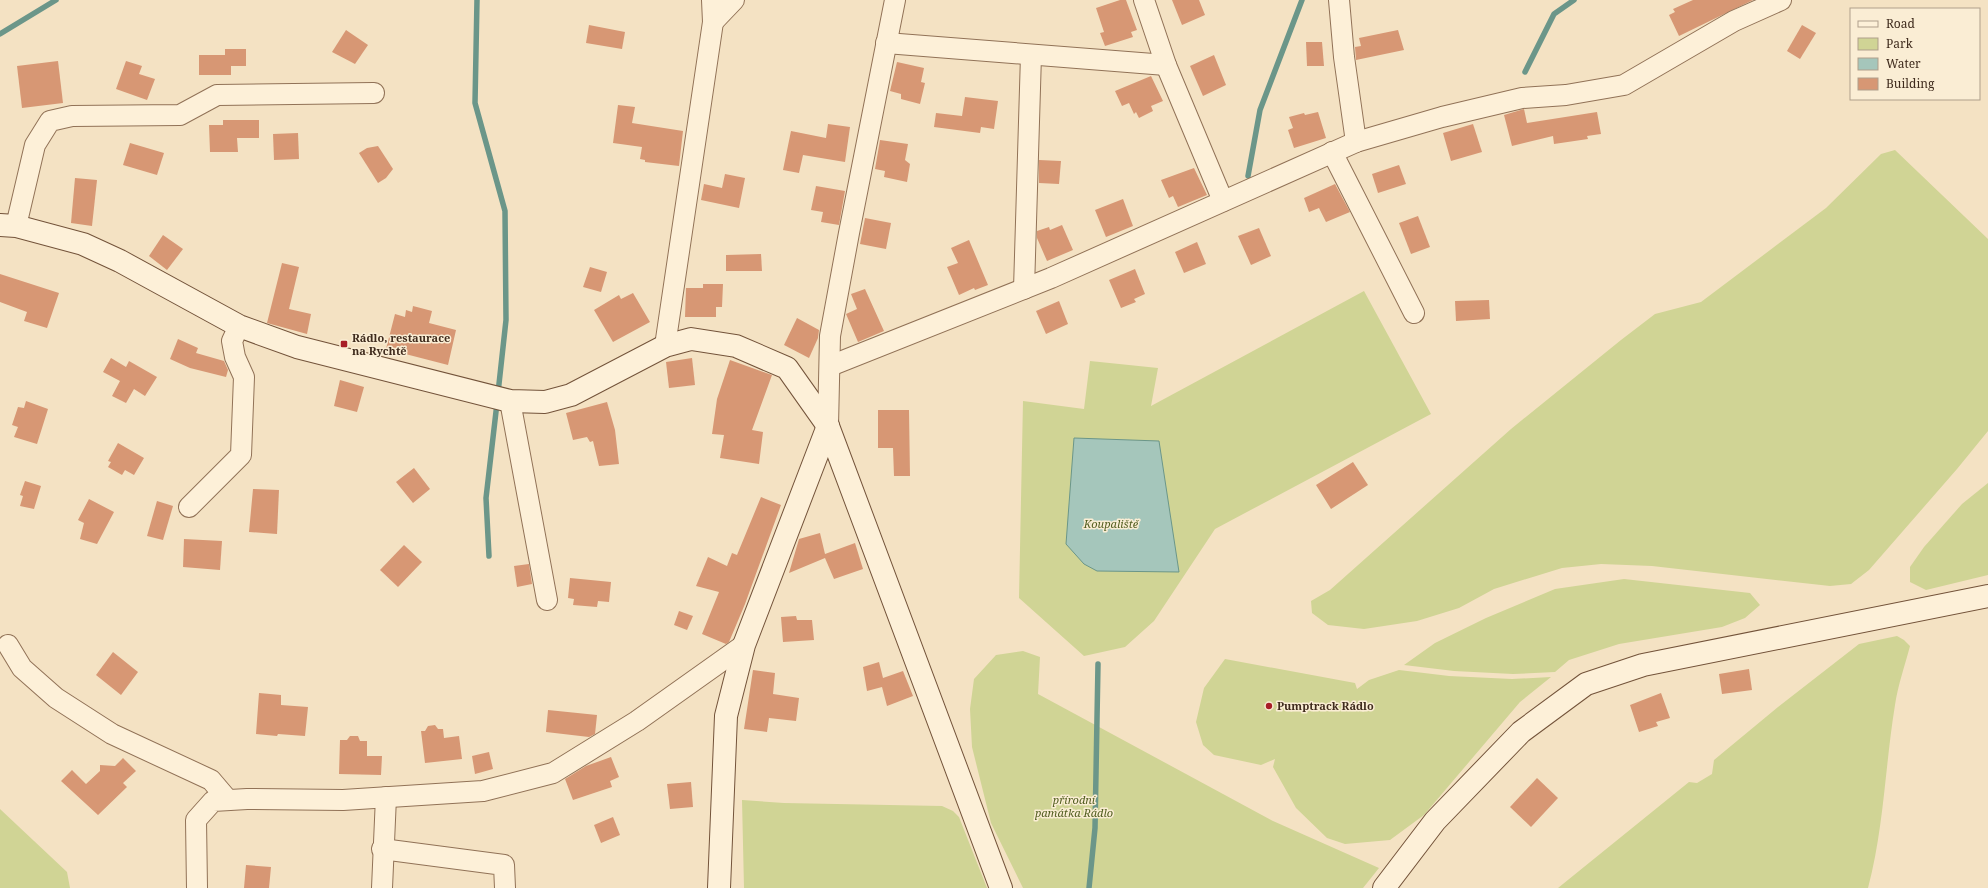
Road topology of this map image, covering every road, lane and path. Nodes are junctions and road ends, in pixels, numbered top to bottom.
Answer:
1 (712, 0) edge
2 (734, 0) edge
3 (895, 0) edge
4 (1144, 0) edge
5 (1339, 0) edge
6 (1781, 0) edge
7 (713, 22) junction
8 (886, 43) junction
9 (1031, 55) junction
10 (1166, 65) junction
11 (374, 93) dead end
12 (1356, 142) junction
13 (1332, 152) junction
14 (1223, 201) junction
15 (8, 225) edge
16 (1024, 289) junction
17 (1414, 313) dead end
18 (239, 326) junction
19 (665, 346) junction
20 (830, 366) junction
21 (510, 401) junction
22 (828, 426) junction
23 (189, 507) dead end
24 (1988, 596) edge
25 (547, 600) dead end
26 (8, 645) dead end
27 (744, 645) junction
28 (386, 797) junction
29 (228, 800) junction
30 (382, 849) junction
31 (197, 888) edge
32 (382, 888) edge
33 (505, 888) edge
34 (719, 888) edge
35 (1001, 888) edge
36 (1384, 888) edge

1 - 7 street
2 - 7 street
3 - 8 street
4 - 10 street
5 - 12 street
6 - 12 street
7 - 19 street
8 - 9 street
8 - 20 street
9 - 10 street
9 - 16 street
10 - 14 street
11 - 15 street
12 - 13 street
13 - 14 street
13 - 17 street
14 - 16 street
15 - 18 street
16 - 20 street
18 - 21 street
18 - 23 street
19 - 21 street
19 - 22 street
20 - 22 street
21 - 25 street
22 - 27 street
22 - 35 street
24 - 36 street
26 - 29 street
27 - 28 street
27 - 34 street
28 - 29 street
28 - 30 street
29 - 31 street
30 - 32 street
30 - 33 street

